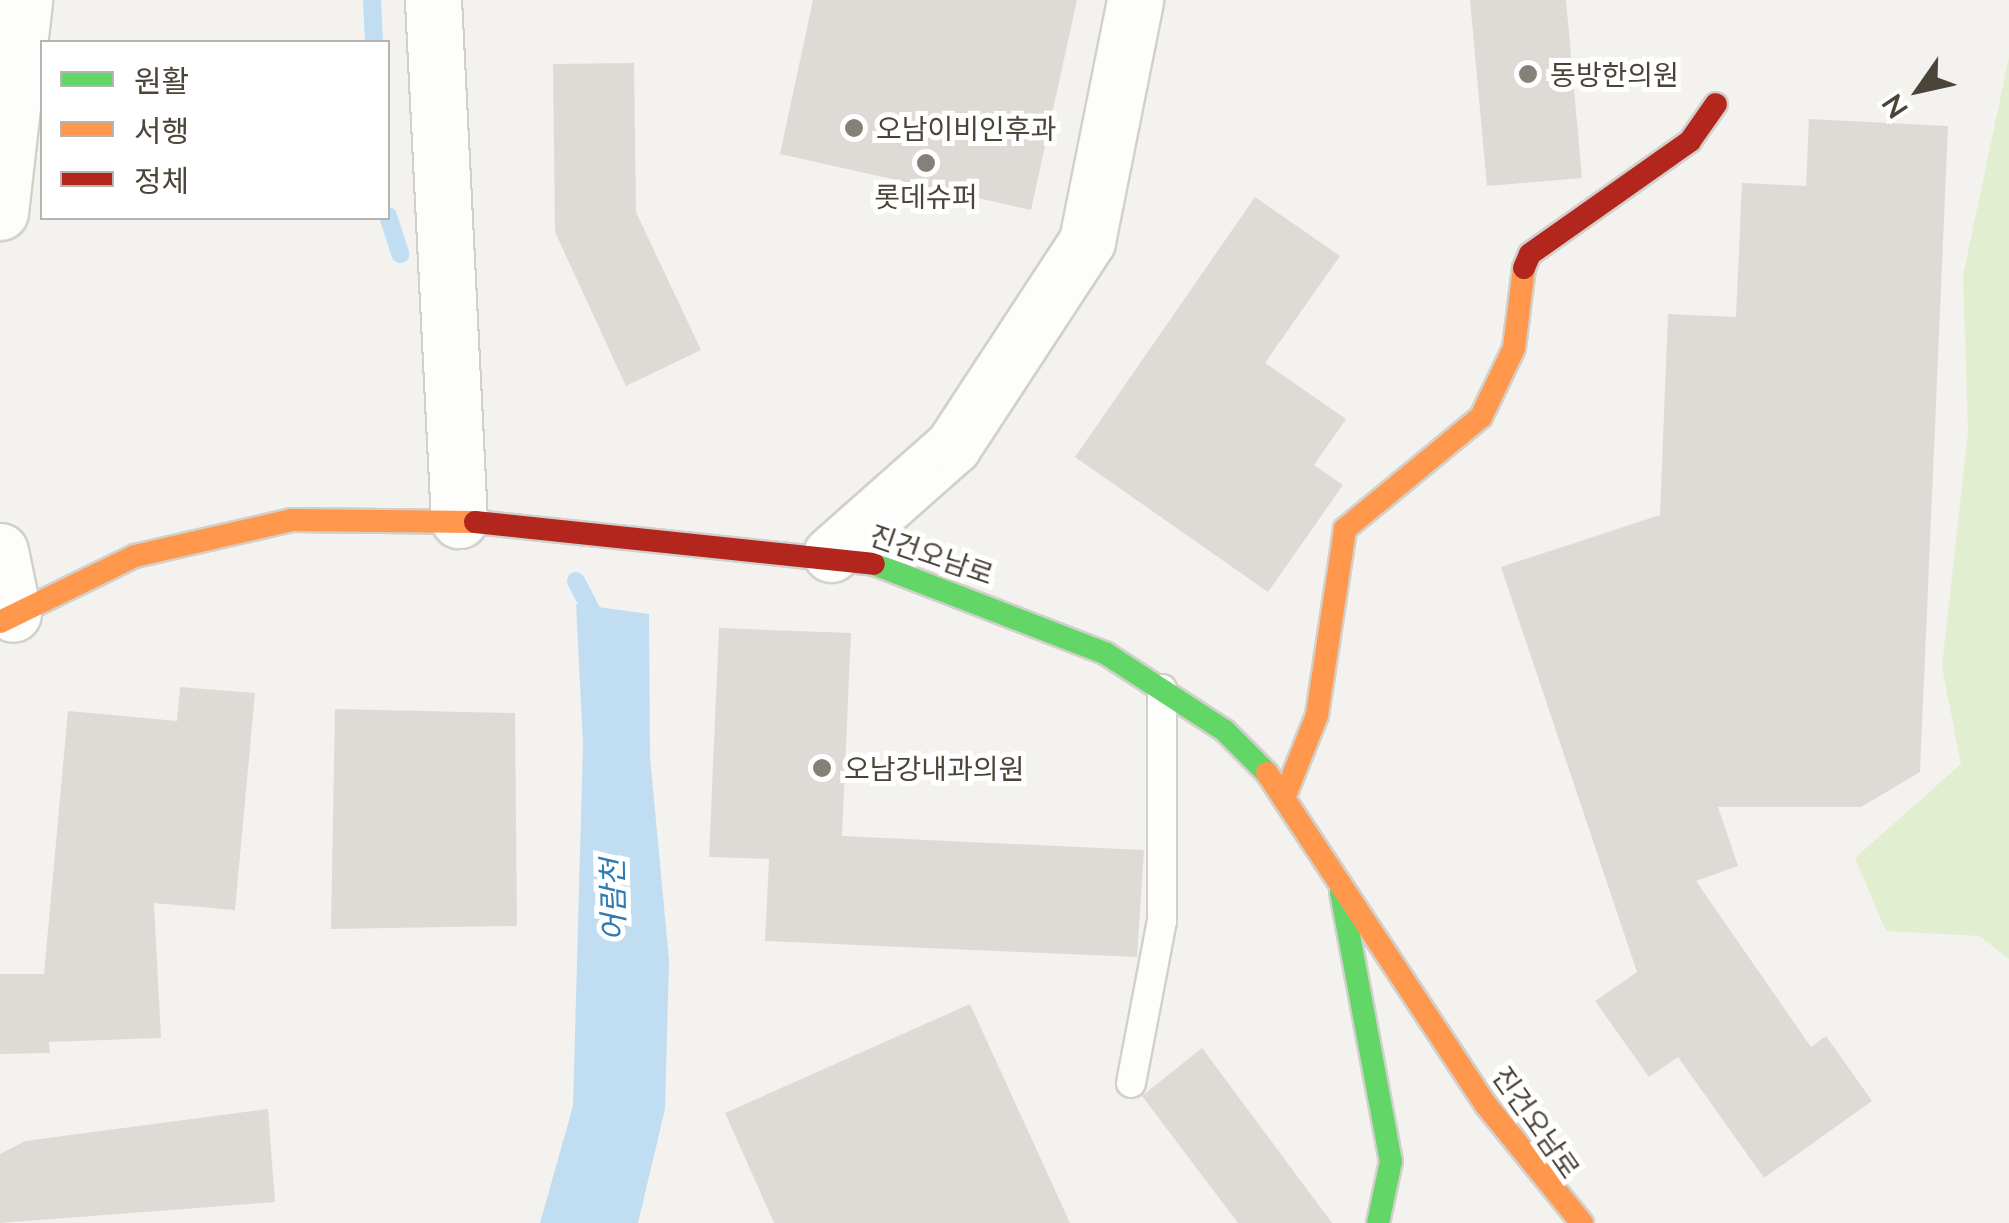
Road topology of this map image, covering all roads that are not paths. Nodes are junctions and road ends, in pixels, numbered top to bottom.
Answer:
1 (24, 0) edge
2 (433, 0) edge
3 (1134, 0) edge
4 (1716, 104) dead end
5 (0, 212) edge
6 (459, 520) junction
7 (0, 551) edge
8 (831, 554) junction
9 (6, 618) edge
10 (1162, 689) junction
11 (1286, 793) junction
12 (1334, 860) junction
13 (1132, 1084) dead end
14 (1378, 1223) edge
15 (1582, 1223) edge

1 - 5 street
2 - 6 street
3 - 8 street
4 - 11 main road
6 - 8 main road, 진건오남로
6 - 9 main road, 진건오남로
7 - 9 street
8 - 10 main road, 진건오남로
10 - 11 main road, 진건오남로
10 - 13 lane
11 - 12 main road, 진건오남로
12 - 14 main road
12 - 15 main road, 진건오남로

